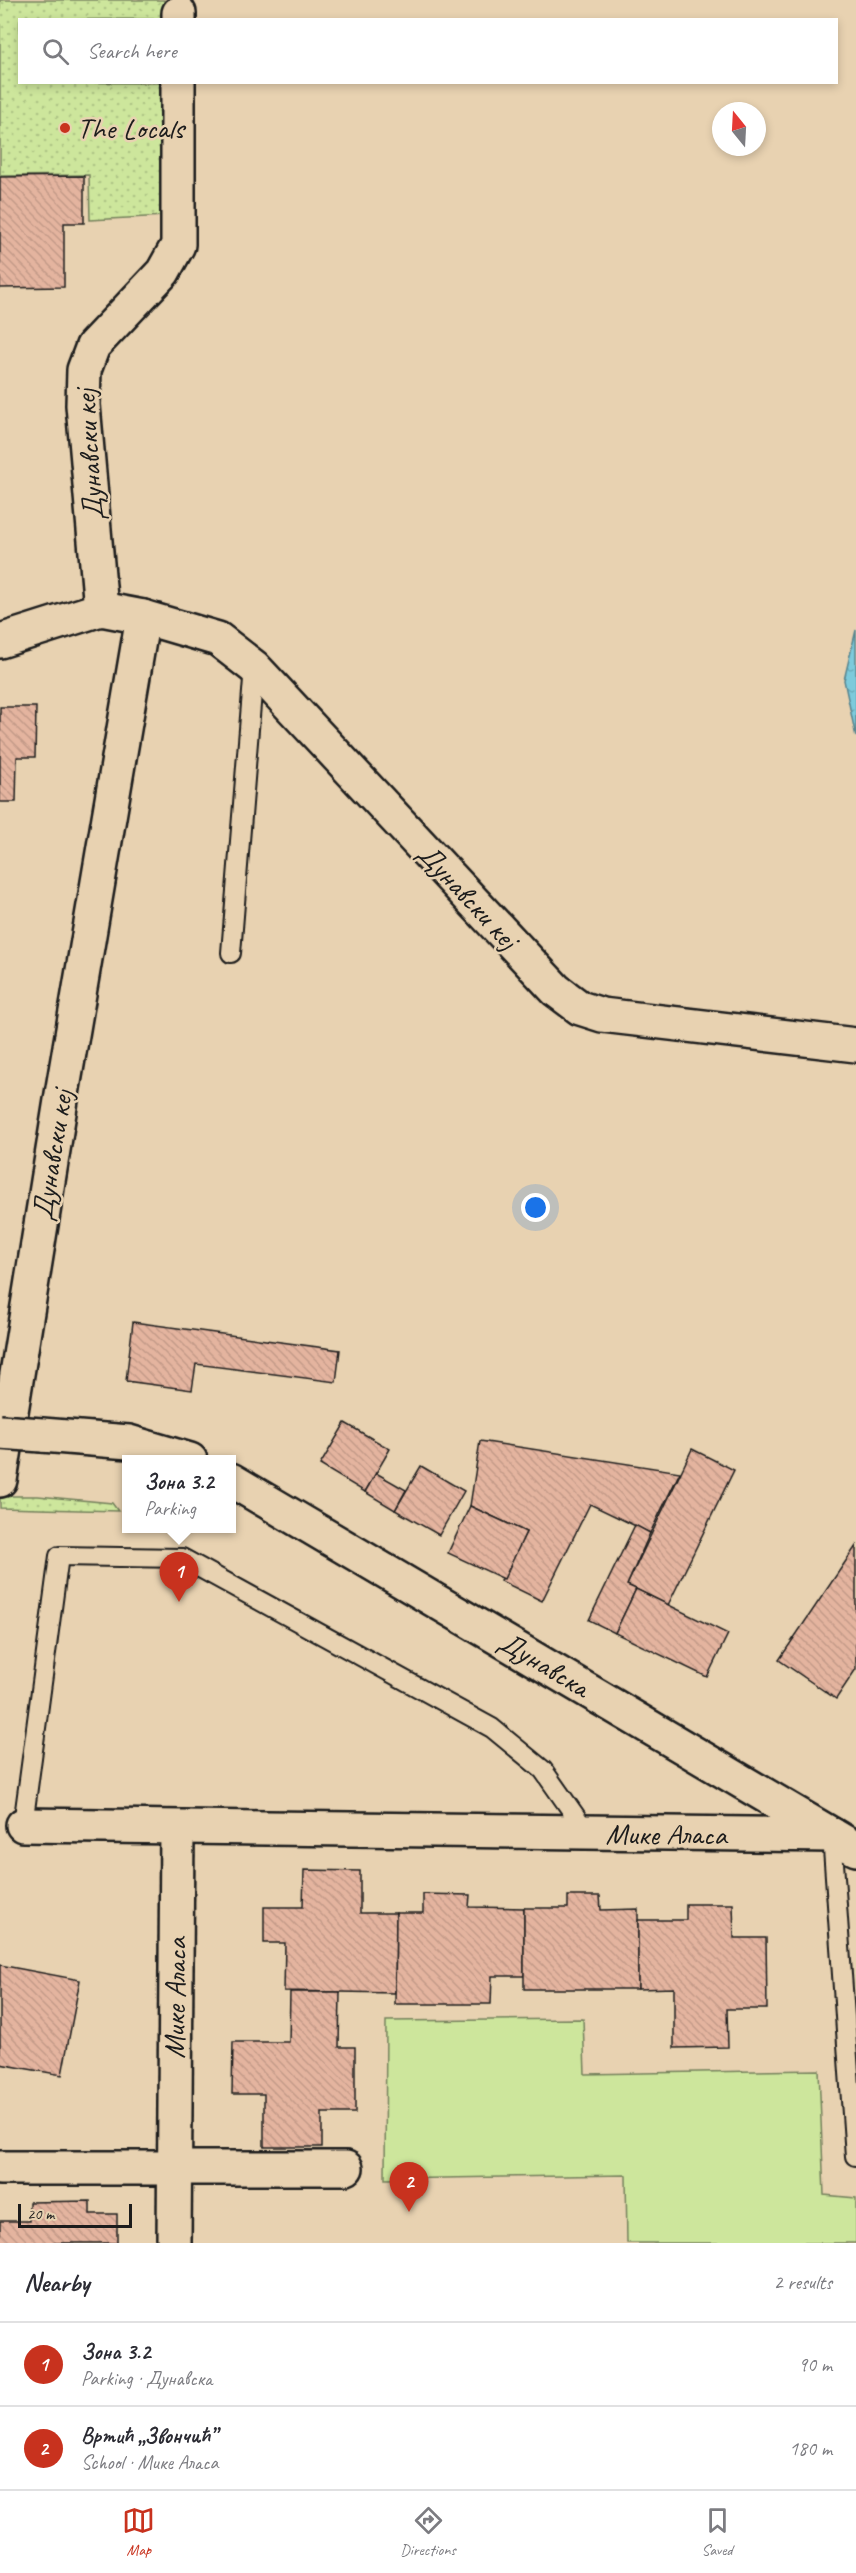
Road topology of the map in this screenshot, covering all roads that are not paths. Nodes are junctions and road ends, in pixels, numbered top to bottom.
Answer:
1 (178, 84) edge
2 (101, 609) junction
3 (143, 617) junction
4 (0, 641) edge
5 (254, 667) junction
6 (231, 953) dead end
7 (856, 1045) edge
8 (0, 1432) edge
9 (173, 1455) edge
10 (0, 1480) edge
11 (236, 1483) edge
12 (23, 1825) joint
13 (177, 1828) junction
14 (588, 1834) junction
15 (844, 1842) edge
16 (855, 2156) edge
17 (0, 2168) edge
18 (345, 2168) dead end
19 (174, 2169) junction
20 (174, 2243) edge

1 - 2 street, Дунавски кеј
2 - 3 street, Дунавски кеј
2 - 4 street, Дунавски кеј
3 - 5 street, Дунавски кеј
3 - 10 street, Дунавски кеј
5 - 6 lane
5 - 7 street, Дунавски кеј
8 - 9 street, bridge
11 - 15 street, Дунавска
12 - 13 street, Мике Аласа
12 - 14 lane
13 - 14 street, Мике Аласа
13 - 19 street, Мике Аласа
14 - 15 street, Мике Аласа
15 - 16 lane
17 - 19 street
18 - 19 street
19 - 20 street, Мике Аласа

